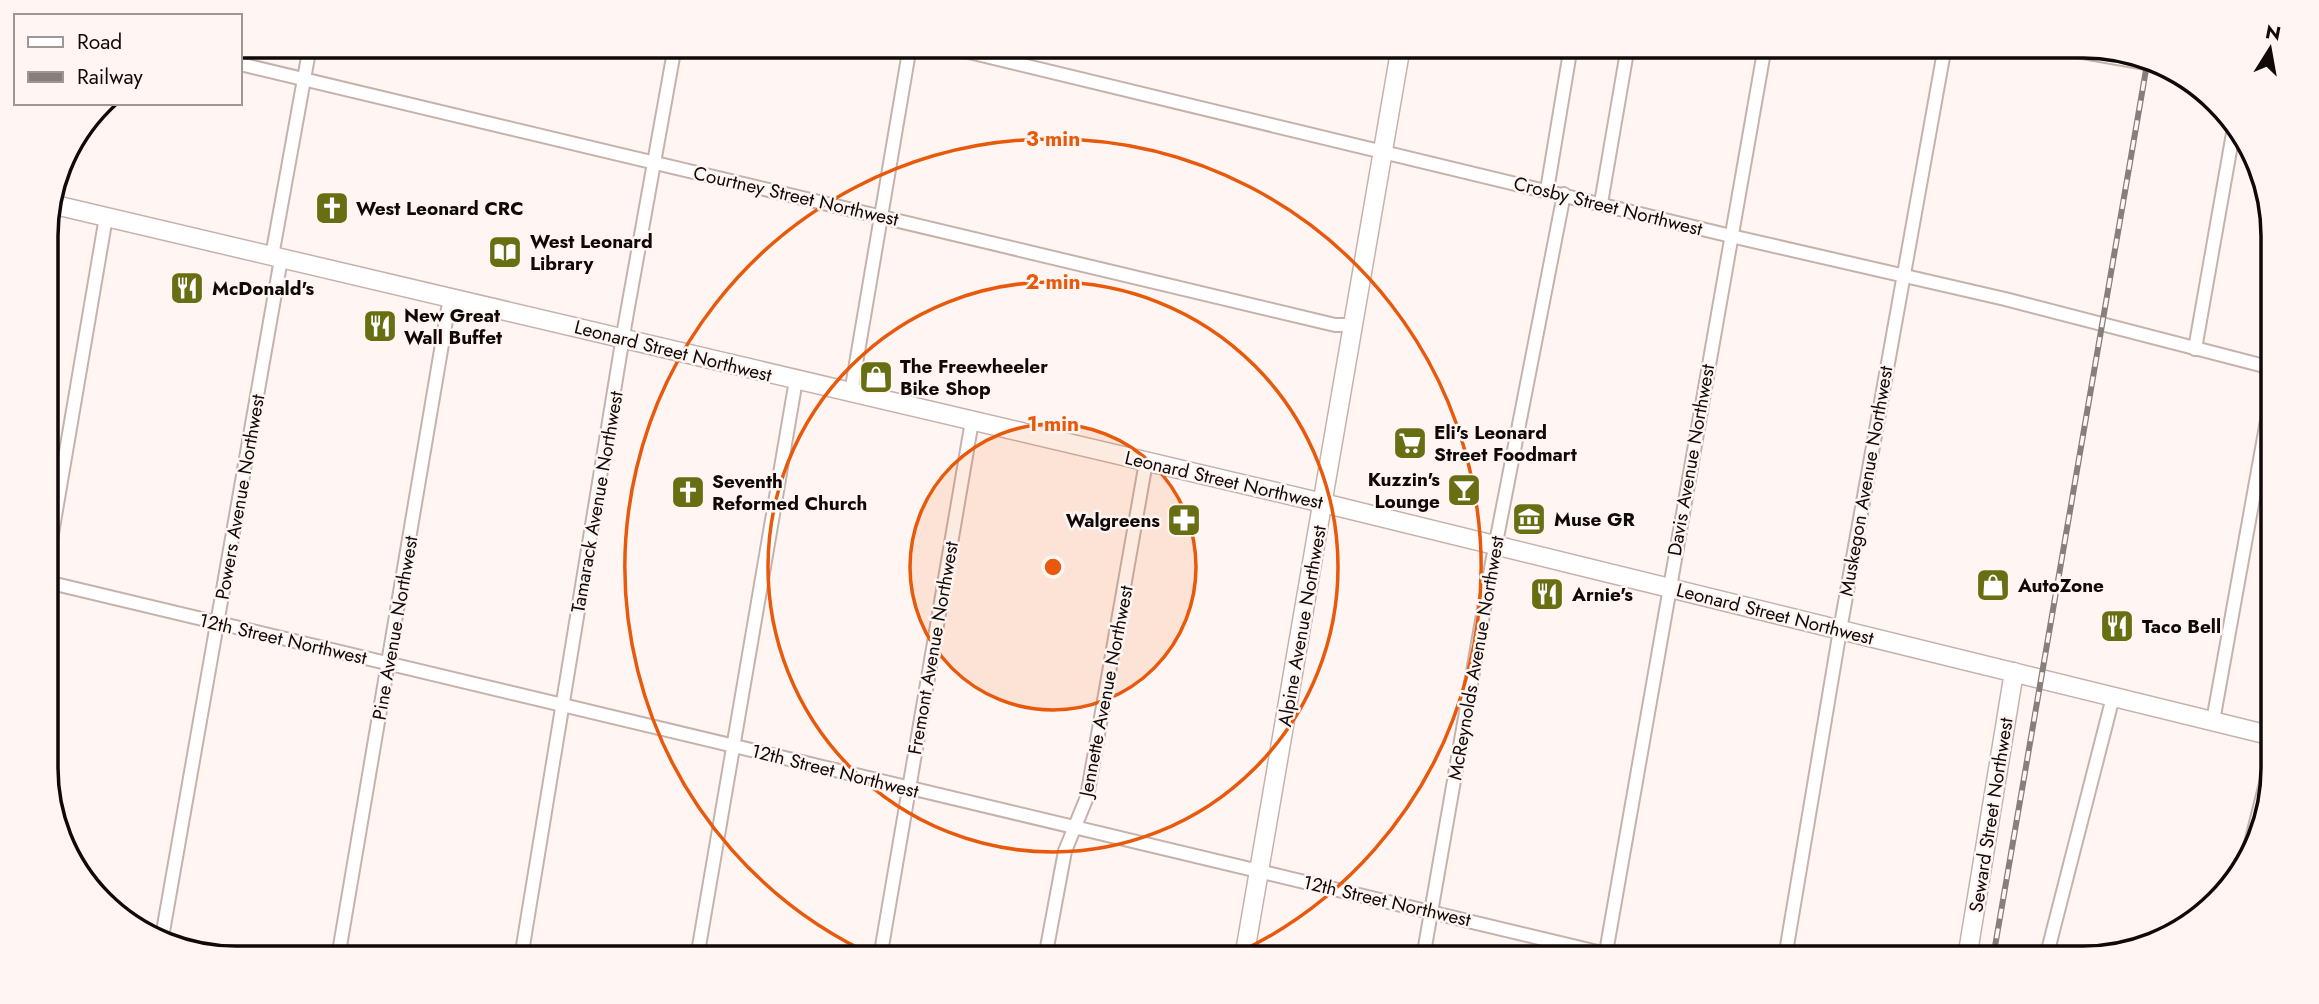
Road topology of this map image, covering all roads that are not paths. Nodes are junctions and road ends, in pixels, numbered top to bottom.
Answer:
1 (308, 58) edge
2 (673, 58) edge
3 (907, 58) edge
4 (994, 58) edge
5 (1399, 58) edge
6 (1570, 58) edge
7 (1626, 58) edge
8 (1763, 58) edge
9 (1943, 58) edge
10 (242, 64) edge
11 (304, 79) junction
12 (2232, 139) edge
13 (1384, 151) junction
14 (654, 163) junction
15 (1547, 190) junction
16 (1564, 194) junction
17 (1601, 203) junction
18 (60, 206) edge
19 (881, 216) junction
20 (106, 217) junction
21 (1731, 236) junction
22 (276, 257) junction
23 (1903, 276) junction
24 (450, 297) junction
25 (1353, 325) junction
26 (624, 339) junction
27 (2195, 349) junction
28 (2261, 365) edge
29 (796, 380) junction
30 (851, 393) junction
31 (972, 421) junction
32 (2261, 454) edge
33 (1146, 462) junction
34 (58, 498) edge
35 (1323, 503) junction
36 (1496, 545) junction
37 (58, 585) edge
38 (1668, 589) junction
39 (218, 624) junction
40 (1840, 630) junction
41 (390, 663) junction
42 (2014, 672) junction
43 (2113, 697) junction
44 (563, 705) junction
45 (2213, 721) junction
46 (2261, 733) edge
47 (733, 745) junction
48 (908, 790) junction
49 (1076, 827) junction
50 (1259, 871) junction
51 (1431, 912) junction
52 (163, 931) edge
53 (340, 946) edge
54 (523, 946) edge
55 (700, 946) edge
56 (882, 946) edge
57 (1047, 946) edge
58 (1246, 946) edge
59 (1425, 946) edge
60 (1566, 946) edge
61 (1608, 946) edge
62 (1787, 946) edge
63 (1969, 946) edge
64 (2049, 946) edge

1 - 11 street, Powers Avenue Northwest
2 - 14 street, Tamarack Avenue Northwest
3 - 19 street
4 - 13 street, Crosby Street Northwest
5 - 13 main road, Alpine Avenue Northwest
6 - 15 street
7 - 17 street
8 - 21 street, Davis Avenue Northwest
9 - 23 street, Muskegon Avenue Northwest
10 - 11 street, Courtney Street Northwest
11 - 14 street, Courtney Street Northwest
11 - 22 street, Powers Avenue Northwest
12 - 27 street
13 - 15 street, Crosby Street Northwest
13 - 25 main road, Alpine Avenue Northwest
14 - 19 street, Courtney Street Northwest
14 - 26 street, Tamarack Avenue Northwest
15 - 16 street, Crosby Street Northwest
16 - 17 street, Crosby Street Northwest
16 - 36 street, McReynolds Avenue Northwest
17 - 21 street, Crosby Street Northwest
18 - 20 main road, Leonard Street Northwest
19 - 25 street, Courtney Street Northwest
19 - 30 street
20 - 22 main road, Leonard Street Northwest
20 - 34 street
21 - 23 street, Crosby Street Northwest
21 - 38 street, Davis Avenue Northwest
22 - 24 main road, Leonard Street Northwest
22 - 39 street, Powers Avenue Northwest
23 - 27 street, Crosby Street Northwest
23 - 40 street, Muskegon Avenue Northwest
24 - 26 main road, Leonard Street Northwest
24 - 41 street, Pine Avenue Northwest
25 - 35 main road, Alpine Avenue Northwest
26 - 29 main road, Leonard Street Northwest
26 - 44 street, Tamarack Avenue Northwest
27 - 28 street, Crosby Street Northwest
29 - 30 main road, Leonard Street Northwest
29 - 47 street
30 - 31 main road, Leonard Street Northwest
31 - 33 main road, Leonard Street Northwest
31 - 48 street, Fremont Avenue Northwest
32 - 45 street
33 - 35 main road, Leonard Street Northwest
33 - 49 street, Jennette Avenue Northwest
35 - 36 main road, Leonard Street Northwest
35 - 50 main road, Alpine Avenue Northwest
36 - 38 main road, Leonard Street Northwest
36 - 51 street, McReynolds Avenue Northwest
37 - 39 street, 12th Street Northwest
38 - 40 main road, Leonard Street Northwest
38 - 61 street, Davis Avenue Northwest
39 - 41 street, 12th Street Northwest
39 - 52 street, Powers Avenue Northwest
40 - 42 main road, Leonard Street Northwest
40 - 62 street, Muskegon Avenue Northwest
41 - 44 street, 12th Street Northwest
41 - 53 street, Pine Avenue Northwest
42 - 43 main road, Leonard Street Northwest
42 - 63 main road, Seward Street Northwest
43 - 45 main road, Leonard Street Northwest
43 - 64 street
44 - 47 street, 12th Street Northwest
44 - 54 street, Tamarack Avenue Northwest
45 - 46 main road, Leonard Street Northwest
47 - 48 street, 12th Street Northwest
47 - 55 street
48 - 49 street, 12th Street Northwest
48 - 56 street, Fremont Avenue Northwest
49 - 50 street, 12th Street Northwest
49 - 57 street, Jennette Avenue Northwest
50 - 51 street, 12th Street Northwest
50 - 58 main road, Alpine Avenue Northwest
51 - 59 street, McReynolds Avenue Northwest
51 - 60 street, 12th Street Northwest

